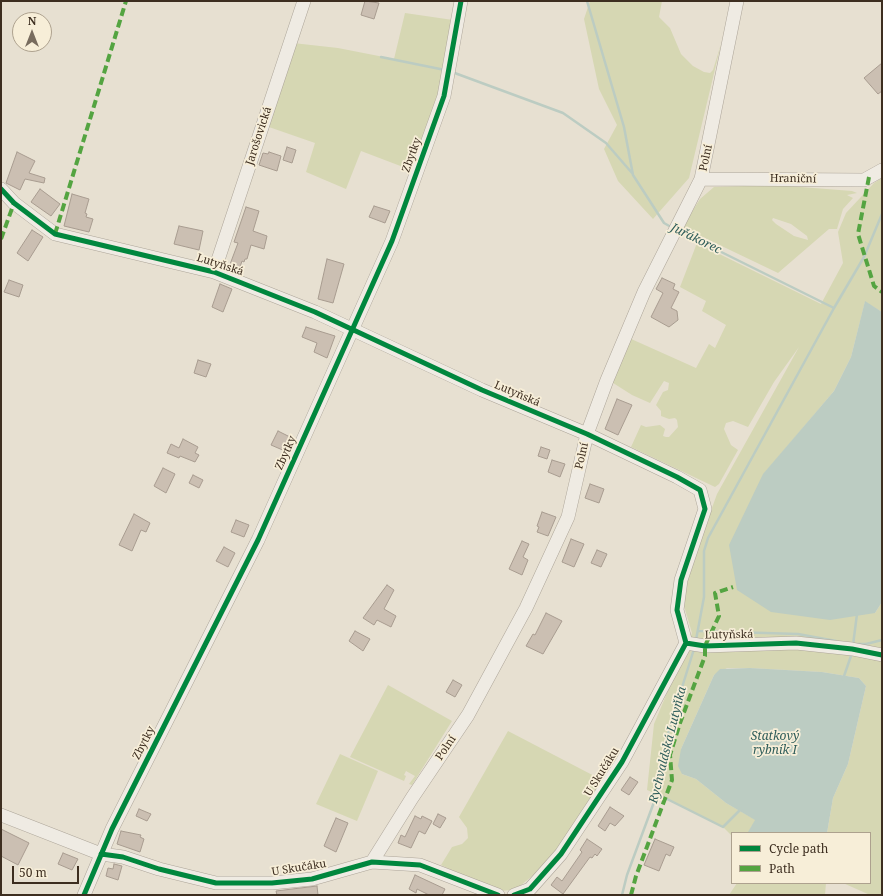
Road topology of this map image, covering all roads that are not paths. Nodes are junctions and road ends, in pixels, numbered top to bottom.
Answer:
1 (304, 1) edge
2 (461, 1) edge
3 (737, 1) edge
4 (882, 170) edge
5 (701, 179) junction
6 (1, 189) edge
7 (214, 272) junction
8 (353, 328) junction
9 (587, 434) junction
10 (686, 643) junction
11 (882, 655) edge
12 (1, 815) edge
13 (101, 854) junction
14 (372, 862) junction
15 (84, 895) edge
16 (498, 895) edge
17 (514, 895) edge

1 - 7 street, Jarošovická
2 - 8 street, Zbytky
3 - 5 street, Polní
4 - 5 street, Hraniční
5 - 9 street, Polní
6 - 7 street, Lutyňská
7 - 8 street, Lutyňská
8 - 9 street, Lutyňská
8 - 13 street, Zbytky
9 - 10 street, Lutyňská
9 - 14 street, Polní
10 - 11 street, Lutyňská
10 - 17 street, U Skučáku
12 - 13 street, U Skučáku
13 - 14 street, U Skučáku
13 - 15 street, Zbytky
14 - 16 street, U Skučáku

